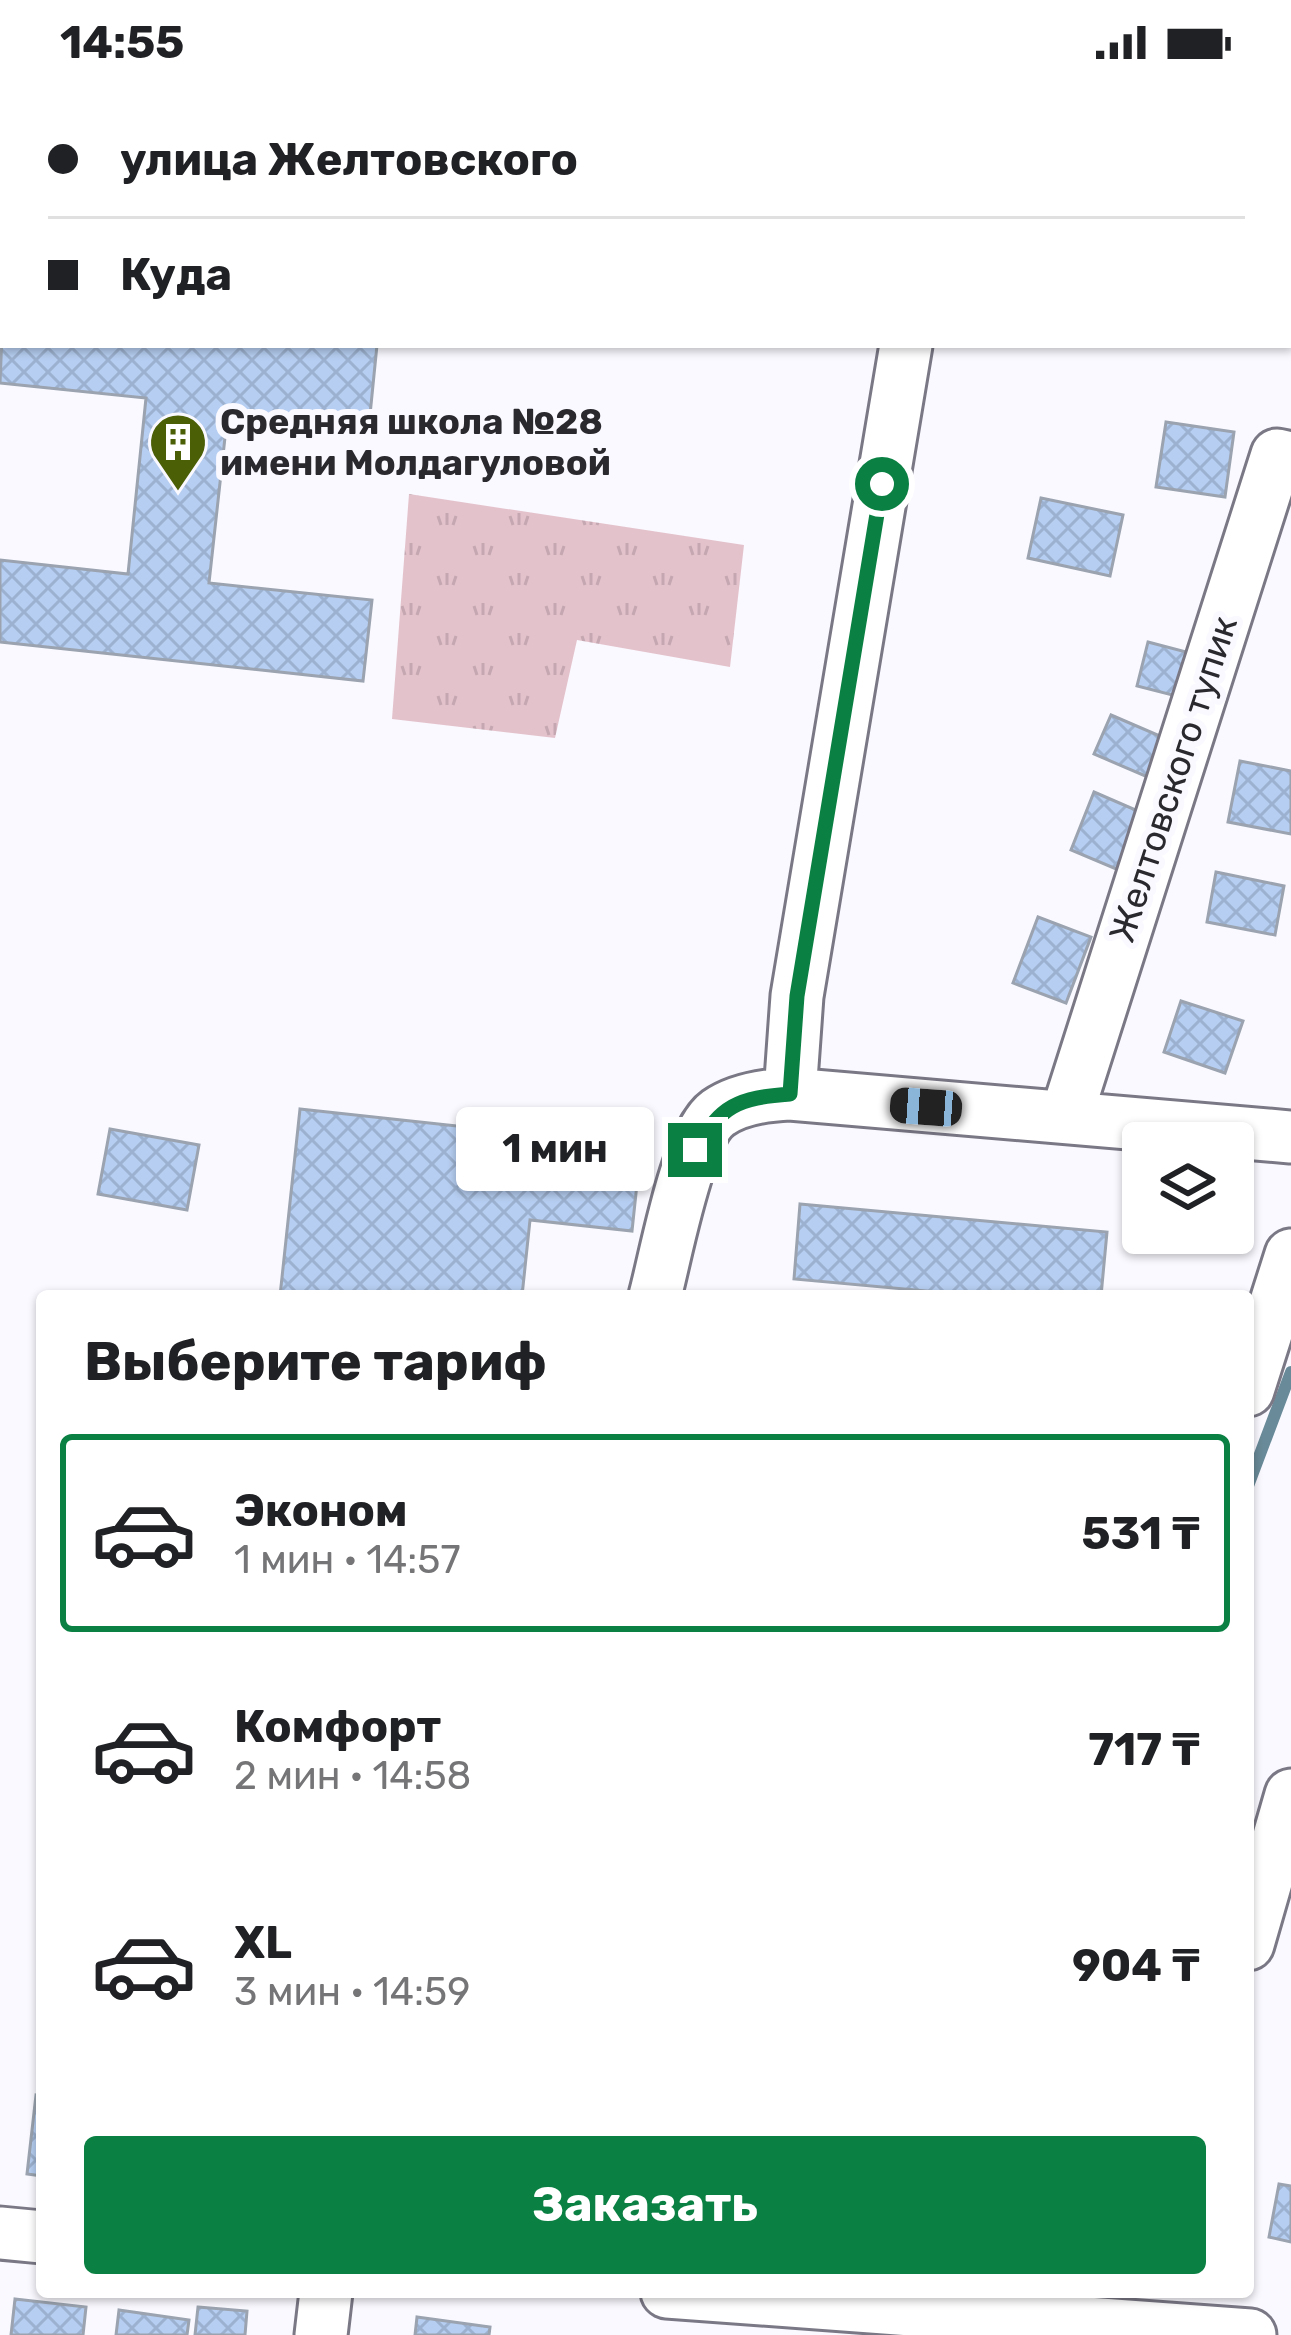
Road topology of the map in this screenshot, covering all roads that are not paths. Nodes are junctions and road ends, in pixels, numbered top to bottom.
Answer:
1 (905, 348) edge
2 (1291, 458) edge
3 (790, 1094) junction
4 (1066, 1117) junction
5 (1291, 1137) edge
6 (1291, 1255) edge
7 (658, 1290) edge
8 (1254, 1371) edge
9 (1286, 1823) edge
10 (1254, 1918) edge
11 (0, 2233) edge
12 (36, 2236) edge
13 (325, 2298) edge
14 (777, 2298) edge
15 (1107, 2316) edge
16 (321, 2335) edge
17 (1250, 2335) edge

1 - 3 street
2 - 4 street, Желтовского тупик
3 - 4 street
3 - 7 street
4 - 5 street
6 - 8 street
9 - 10 street
11 - 12 street
13 - 16 street
14 - 15 street
15 - 17 street

